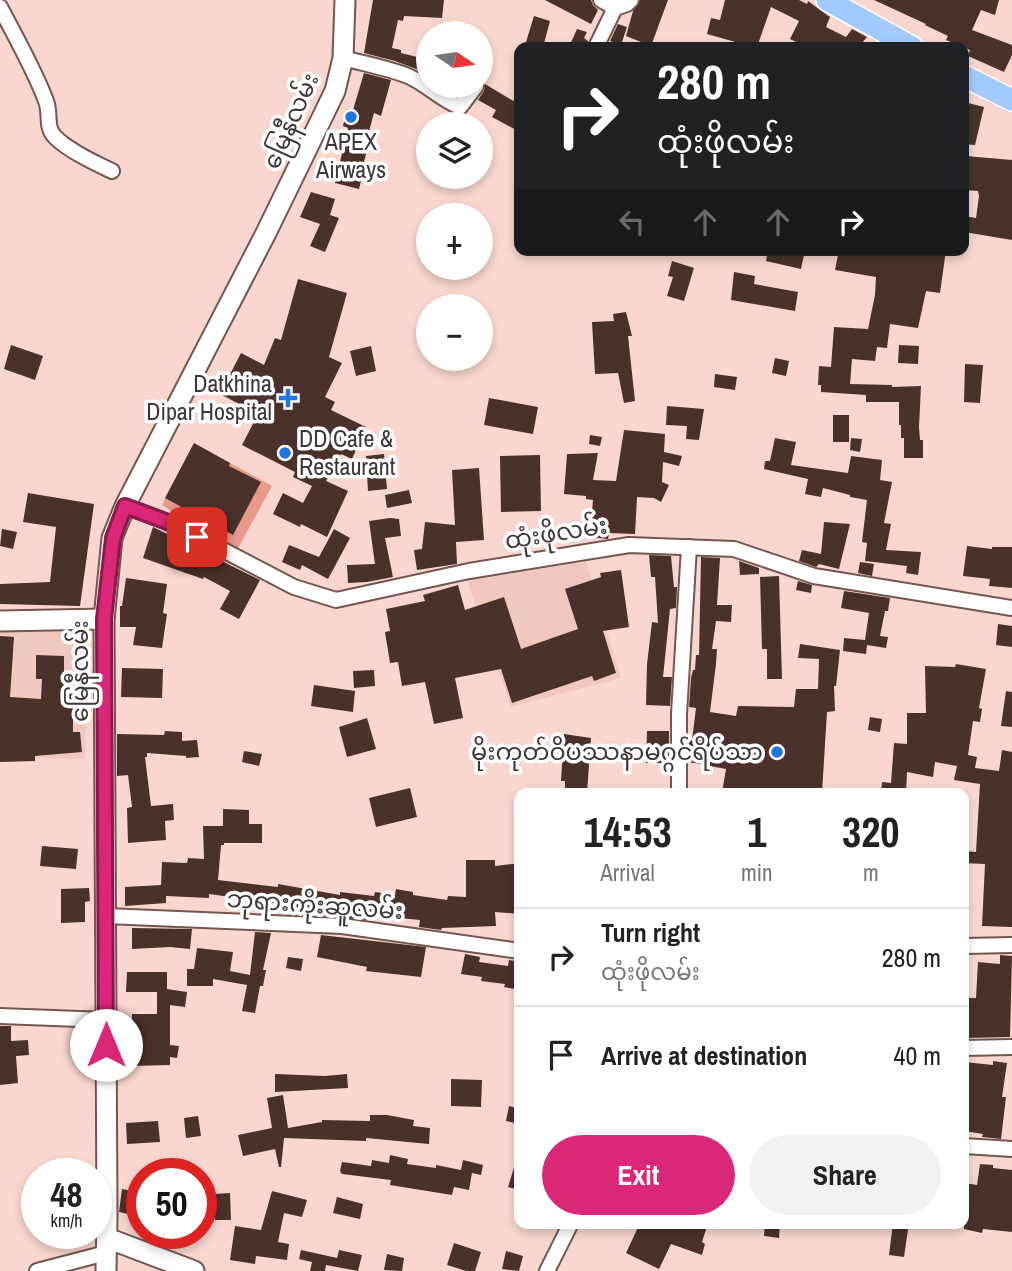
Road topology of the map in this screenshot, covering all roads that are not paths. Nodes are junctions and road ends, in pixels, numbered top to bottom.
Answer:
1 (345, 0) edge
2 (601, 0) edge
3 (631, 0) edge
4 (827, 0) edge
5 (0, 8) edge
6 (615, 8) junction
7 (598, 42) edge
8 (903, 42) edge
9 (343, 58) junction
10 (969, 78) edge
11 (416, 80) edge
12 (440, 98) edge
13 (467, 98) edge
14 (1012, 100) edge
15 (112, 171) dead end
16 (125, 506) junction
17 (689, 547) junction
18 (1012, 608) edge
19 (104, 619) junction
20 (0, 621) edge
21 (679, 788) edge
22 (106, 916) junction
23 (1012, 944) edge
24 (969, 946) edge
25 (514, 950) edge
26 (0, 1016) edge
27 (106, 1020) junction
28 (1012, 1047) edge
29 (969, 1048) edge
30 (969, 1146) edge
31 (1012, 1149) edge
32 (568, 1229) edge
33 (106, 1254) edge
34 (37, 1271) edge
35 (194, 1271) edge
36 (547, 1271) edge

1 - 9 main road, မြေနီလမ်း
2 - 6 street
3 - 6 street
4 - 8 main road
5 - 15 street
6 - 7 street
9 - 11 street
9 - 16 main road, မြေနီလမ်း
10 - 14 main road
12 - 13 street
16 - 17 street, ထုံးဖိုလမ်း
16 - 19 main road, မြေနီလမ်း
17 - 18 street, ထုံးဖိုလမ်း
17 - 21 street
19 - 20 main road
19 - 22 main road, မြေနီလမ်း
22 - 25 street, ဘုရားကိုးဆူလမ်း
22 - 27 main road, မြေနီလမ်း
23 - 24 street
26 - 27 street
27 - 33 main road, မြေနီလမ်း
28 - 29 street
30 - 31 street
32 - 36 street
33 - 34 street
33 - 35 main road

